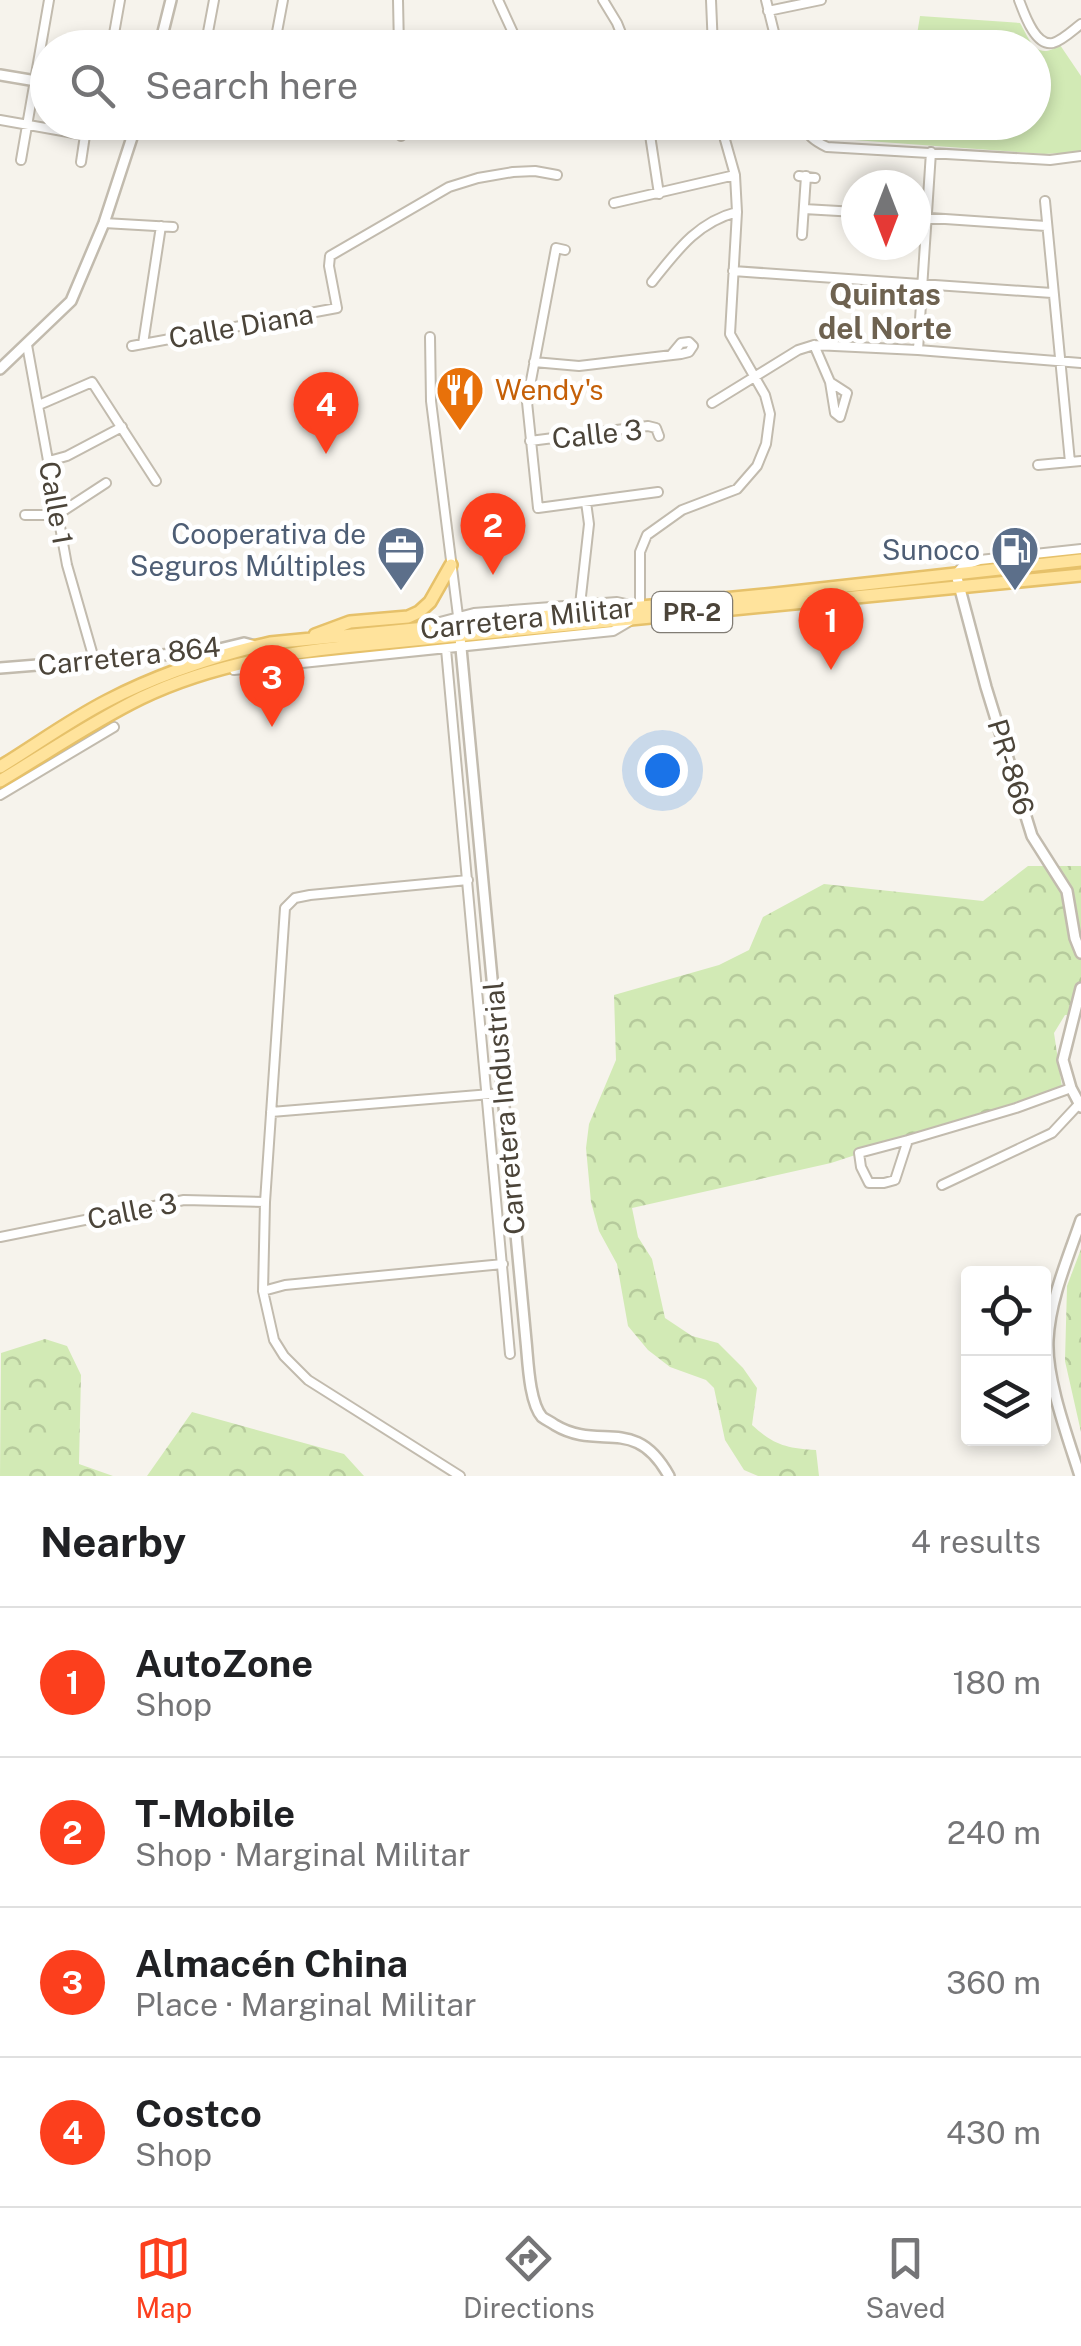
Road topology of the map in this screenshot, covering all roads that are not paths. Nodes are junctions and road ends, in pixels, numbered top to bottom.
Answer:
1 (48, 0) edge
2 (120, 0) edge
3 (170, 0) edge
4 (214, 0) edge
5 (283, 0) edge
6 (398, 0) edge
7 (498, 0) edge
8 (602, 0) edge
9 (711, 0) edge
10 (766, 0) edge
11 (821, 0) edge
12 (1019, 0) edge
13 (768, 11) junction
14 (1081, 24) edge
15 (43, 30) edge
16 (115, 30) edge
17 (163, 30) edge
18 (209, 30) edge
19 (277, 30) edge
20 (399, 30) edge
21 (512, 30) edge
22 (619, 30) edge
23 (712, 30) edge
24 (773, 30) edge
25 (1034, 30) edge
26 (1051, 42) edge
27 (0, 75) edge
28 (30, 80) edge
29 (30, 108) edge
30 (0, 120) edge
31 (27, 125) junction
32 (30, 126) edge
33 (84, 140) edge
34 (131, 140) edge
35 (651, 140) edge
36 (726, 140) edge
37 (814, 140) edge
38 (931, 152) junction
39 (1081, 156) edge
40 (21, 160) dead end
41 (81, 162) dead end
42 (930, 170) edge
43 (557, 174) dead end
44 (736, 174) junction
45 (807, 177) dead end
46 (659, 194) junction
47 (1045, 202) dead end
48 (614, 203) dead end
49 (804, 209) junction
50 (841, 211) edge
51 (736, 212) junction
52 (931, 218) edge
53 (104, 223) junction
54 (161, 226) junction
55 (1046, 226) junction
56 (173, 227) dead end
57 (802, 235) dead end
58 (561, 249) dead end
59 (924, 260) edge
60 (732, 271) junction
61 (652, 282) dead end
62 (922, 284) junction
63 (1052, 293) junction
64 (430, 337) dead end
65 (143, 344) junction
66 (814, 344) junction
67 (27, 345) junction
68 (132, 346) dead end
69 (918, 350) junction
70 (671, 355) dead end
71 (1060, 361) junction
72 (534, 362) junction
73 (1081, 363) edge
74 (0, 369) edge
75 (755, 377) junction
76 (830, 382) dead end
77 (712, 403) dead end
78 (39, 404) junction
79 (122, 427) junction
80 (659, 436) dead end
81 (530, 441) junction
82 (49, 461) junction
83 (1081, 461) edge
84 (1070, 462) junction
85 (1038, 465) dead end
86 (156, 481) dead end
87 (106, 484) dead end
88 (658, 492) dead end
89 (586, 502) junction
90 (58, 514) junction
91 (24, 515) dead end
92 (1081, 548) edge
93 (1081, 560) edge
94 (452, 566) junction
95 (1081, 575) edge
96 (958, 580) junction
97 (455, 594) junction
98 (580, 605) junction
99 (488, 612) junction
100 (637, 613) junction
101 (459, 631) junction
102 (306, 639) junction
103 (257, 646) junction
104 (446, 650) junction
105 (167, 654) junction
106 (94, 659) junction
107 (0, 668) edge
108 (209, 672) junction
109 (177, 677) junction
110 (114, 727) dead end
111 (80, 733) junction
112 (78, 748) junction
113 (0, 767) edge
114 (0, 781) edge
115 (0, 795) edge
116 (468, 880) junction
117 (1081, 953) edge
118 (1081, 988) edge
119 (1071, 1088) junction
120 (504, 1093) junction
121 (487, 1094) junction
122 (1080, 1106) edge
123 (271, 1112) junction
124 (908, 1140) junction
125 (942, 1186) dead end
126 (265, 1202) junction
127 (1081, 1220) edge
128 (0, 1237) edge
129 (503, 1264) junction
130 (263, 1291) junction
131 (510, 1354) dead end
132 (460, 1476) edge
133 (669, 1476) edge
134 (1080, 1476) edge

1 - 15 street
2 - 16 street
3 - 17 street
4 - 18 street
5 - 19 street
6 - 20 street
7 - 21 street
8 - 22 street
9 - 23 street
10 - 13 street
11 - 13 street
12 - 25 street
13 - 24 street
14 - 26 street
27 - 28 street
29 - 31 street
30 - 31 street
31 - 32 street
31 - 40 street
33 - 41 street
34 - 53 street
35 - 46 street
36 - 44 street
37 - 38 street
38 - 39 street
38 - 42 street
43 - 65 street, Calle Diana
44 - 46 street
44 - 51 street
45 - 49 street
46 - 48 street
47 - 55 street
49 - 50 street
49 - 57 street
51 - 60 street
51 - 61 street
52 - 55 street
53 - 54 street
53 - 67 street
54 - 56 street
54 - 65 street, Calle Diana
55 - 63 street
58 - 72 street
59 - 62 street
60 - 62 street
60 - 75 street
62 - 63 street
62 - 69 street
63 - 71 street
64 - 94 street
65 - 68 street
66 - 69 street
66 - 75 street
66 - 76 street
67 - 74 street
67 - 78 street, Calle 1
69 - 71 street
70 - 72 street
71 - 73 street
71 - 84 street
72 - 81 street
75 - 77 street
75 - 100 street
78 - 79 street
78 - 82 street, Calle 1
79 - 82 street
79 - 86 street
80 - 81 street, Calle 3
81 - 89 street
82 - 90 street, Calle 1
83 - 84 street
84 - 85 street
87 - 90 street
88 - 89 street
89 - 98 street
90 - 91 street
90 - 106 street, Calle 1
92 - 96 street
93 - 96 main road, Carretera Militar / PR-2
94 - 97 street
94 - 102 main road
95 - 96 main road, Carretera Militar / PR-2
96 - 100 main road, Carretera Militar / PR-2
96 - 117 street, PR-866 / PR-866
97 - 99 street
97 - 101 street
98 - 99 street
98 - 100 street
99 - 101 street
100 - 101 main road, Carretera Militar / PR-2
100 - 101 street
101 - 102 main road, Carretera Militar / PR-2
101 - 104 street
101 - 108 main road, Carretera Militar / PR-2
101 - 120 street, Carretera Industrial
102 - 103 main road, Carretera Militar / PR-2
103 - 105 street, Carretera 864
103 - 109 main road, Carretera Militar / PR-2
104 - 108 street
104 - 116 street
105 - 106 street, Carretera 864
105 - 109 street
106 - 107 street, Carretera 864
108 - 109 main road, Carretera Militar / PR-2
109 - 111 main road, Carretera Militar / PR-2
109 - 113 main road, Carretera Militar / PR-2
110 - 112 street
111 - 112 street
111 - 114 main road, Carretera Militar / PR-2
112 - 115 street
116 - 121 street
116 - 123 street
118 - 119 street
119 - 122 street
119 - 124 street
120 - 121 street
120 - 133 street, Carretera Industrial
121 - 123 street
121 - 129 street
122 - 125 street
123 - 126 street
124 - 124 street
126 - 128 street, Calle 3
126 - 130 street
127 - 134 street
129 - 130 street
129 - 131 street
130 - 132 street

